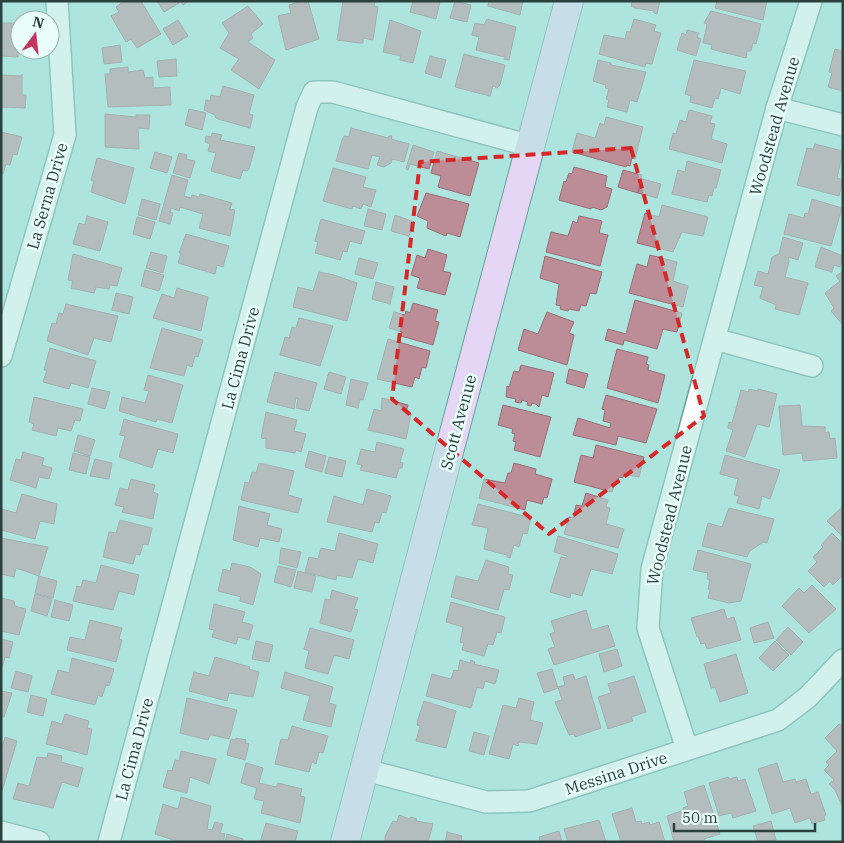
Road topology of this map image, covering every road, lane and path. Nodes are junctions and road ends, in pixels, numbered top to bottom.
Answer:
1 (57, 1) edge
2 (569, 1) edge
3 (811, 1) edge
4 (777, 108) junction
5 (843, 126) edge
6 (531, 146) junction
7 (715, 339) junction
8 (1, 356) edge
9 (812, 366) dead end
10 (843, 660) edge
11 (687, 749) junction
12 (366, 770) junction
13 (1, 832) edge
14 (38, 842) edge
15 (109, 842) edge
16 (346, 842) edge

1 - 8 street, La Serna Drive
2 - 6 street, Scott Avenue
3 - 4 street, Woodstead Avenue
4 - 5 street
4 - 7 street, Woodstead Avenue
6 - 12 street, Scott Avenue
6 - 15 street, La Cima Drive
7 - 9 street
7 - 11 street, Woodstead Avenue
10 - 11 street, Messina Drive
11 - 12 street, Messina Drive
12 - 16 street, Scott Avenue
13 - 14 street

